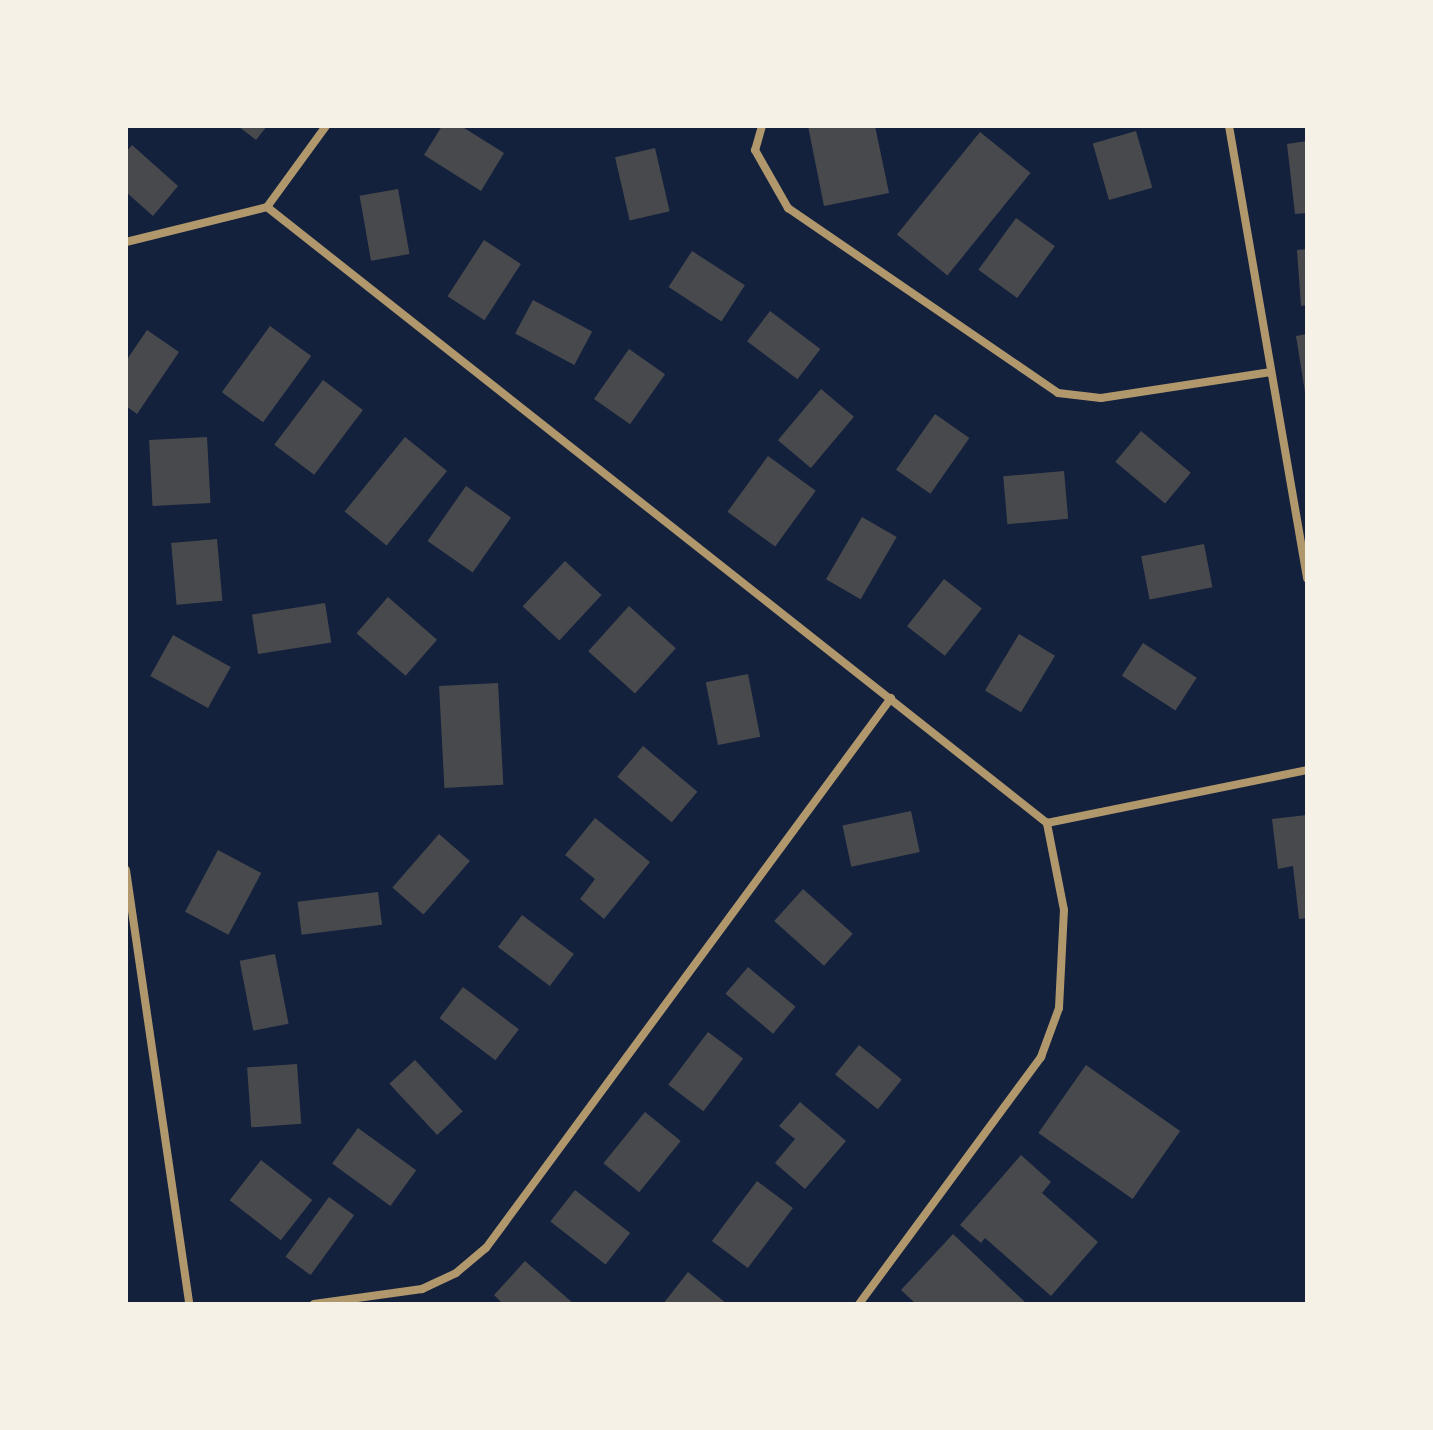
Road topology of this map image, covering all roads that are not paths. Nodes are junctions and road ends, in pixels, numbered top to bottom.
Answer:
1 (326, 126) edge
2 (762, 126) edge
3 (1229, 126) edge
4 (267, 207) junction
5 (126, 242) edge
6 (1271, 372) junction
7 (1307, 578) edge
8 (891, 698) junction
9 (1307, 770) edge
10 (1047, 823) junction
11 (126, 870) edge
12 (189, 1304) edge
13 (314, 1304) edge
14 (859, 1304) edge

1 - 4 street
2 - 6 street
3 - 6 street
4 - 5 street
4 - 8 street
6 - 7 street
8 - 10 street
8 - 13 street
9 - 10 street
10 - 14 street
11 - 12 street

